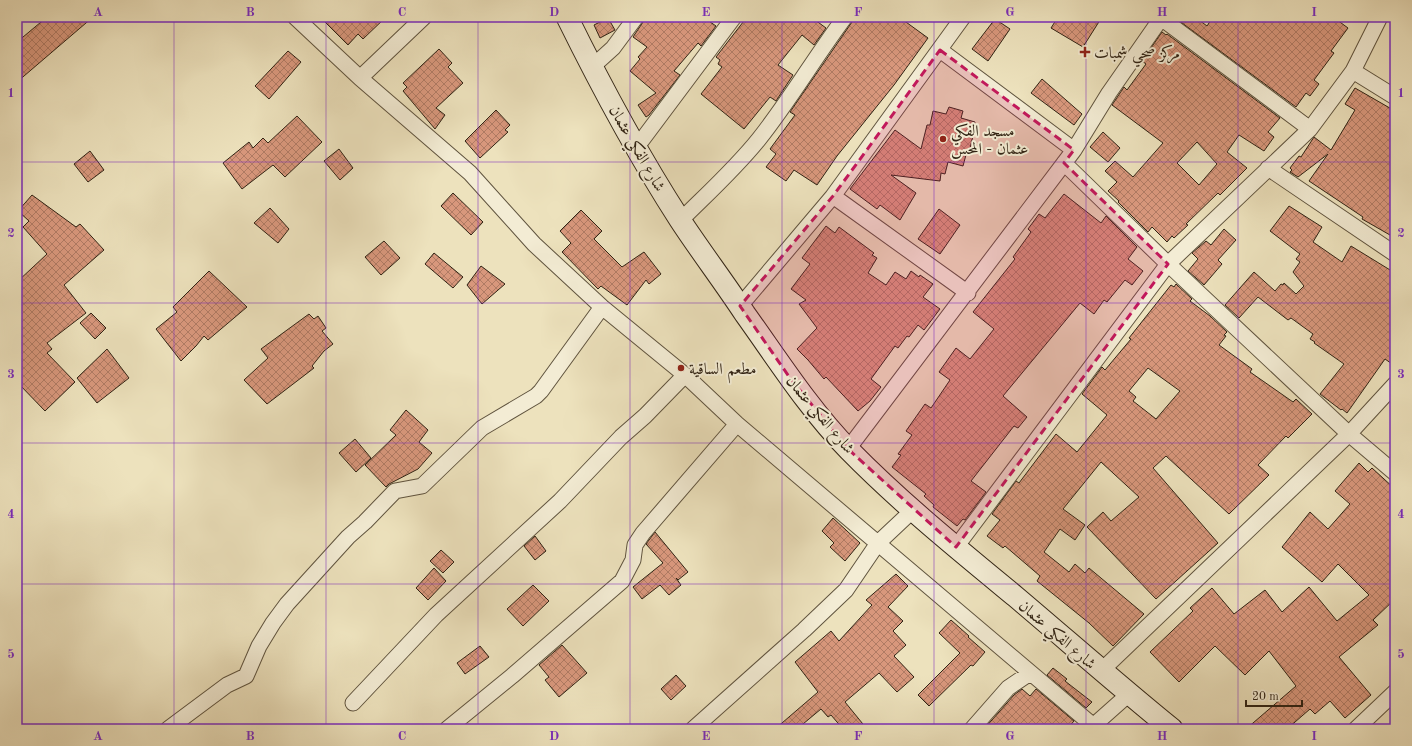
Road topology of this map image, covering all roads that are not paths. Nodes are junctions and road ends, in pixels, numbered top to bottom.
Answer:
1 (295, 17) edge
2 (424, 17) edge
3 (567, 17) edge
4 (636, 17) edge
5 (734, 17) edge
6 (845, 17) edge
7 (964, 17) edge
8 (1380, 17) edge
9 (1161, 18) edge
10 (940, 50) junction
11 (592, 67) junction
12 (1353, 71) junction
13 (360, 78) junction
14 (1395, 97) edge
15 (1310, 129) junction
16 (636, 148) junction
17 (1074, 150) junction
18 (1064, 163) junction
19 (1268, 168) junction
20 (833, 196) junction
21 (680, 220) junction
22 (1395, 254) edge
23 (1168, 264) junction
24 (968, 293) junction
25 (740, 306) junction
26 (602, 307) junction
27 (685, 375) junction
28 (1395, 384) edge
29 (737, 424) junction
30 (1349, 434) junction
31 (848, 449) junction
32 (1395, 473) edge
33 (912, 511) junction
34 (878, 543) junction
35 (956, 547) junction
36 (1101, 671) junction
37 (1030, 673) junction
38 (1395, 692) edge
39 (1129, 694) junction
40 (353, 702) dead end
41 (1095, 728) edge
42 (168, 729) edge
43 (447, 729) edge
44 (693, 729) edge
45 (972, 729) edge
46 (1172, 729) edge
47 (1356, 729) edge

1 - 13 street
2 - 13 street
3 - 11 street, شارع الفكي عثمان
4 - 11 street
5 - 16 street
6 - 21 street
7 - 10 street
8 - 12 street
9 - 15 street
9 - 17 street
10 - 17 street
10 - 20 street
11 - 16 street, شارع الفكي عثمان
12 - 14 street
12 - 15 street
13 - 26 street
15 - 19 street
16 - 21 street, شارع الفكي عثمان
17 - 18 street
18 - 23 street
18 - 24 street
19 - 22 street
19 - 23 street
20 - 24 street
20 - 25 street
21 - 25 street, شارع الفكي عثمان
23 - 30 street
23 - 35 street
24 - 31 street
25 - 31 street, شارع الفكي عثمان
26 - 27 street
26 - 42 street
27 - 29 street
27 - 40 street
28 - 30 street
29 - 34 street
29 - 43 street
30 - 32 street
30 - 36 street
31 - 33 street, شارع الفكي عثمان
33 - 34 street
33 - 35 street, شارع الفكي عثمان
34 - 37 street
34 - 44 street
35 - 36 street, شارع الفكي عثمان
36 - 39 street, شارع الفكي عثمان
37 - 41 street
37 - 45 street
38 - 47 street
39 - 41 street
39 - 46 street, شارع الفكي عثمان

